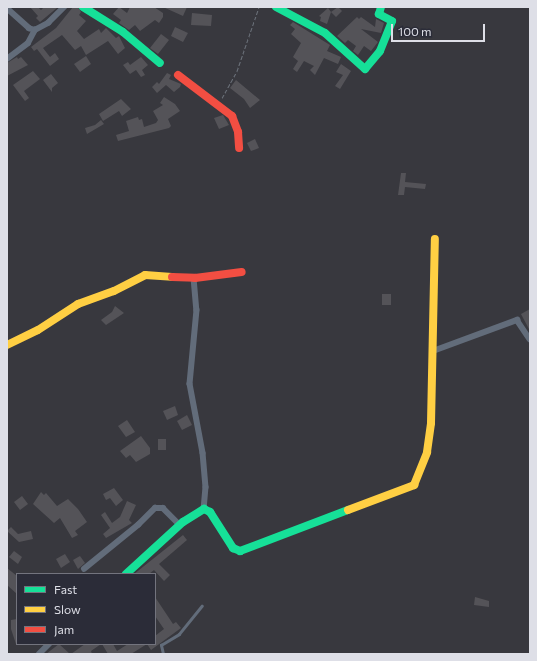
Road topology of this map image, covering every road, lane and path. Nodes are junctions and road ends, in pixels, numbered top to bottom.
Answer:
1 (64, 7) edge
2 (83, 7) edge
3 (259, 7) edge
4 (276, 7) edge
5 (382, 7) edge
6 (7, 8) edge
7 (35, 30) junction
8 (7, 59) edge
9 (160, 63) dead end
10 (178, 75) dead end
11 (219, 104) junction
12 (239, 148) dead end
13 (435, 239) dead end
14 (242, 272) dead end
15 (194, 278) junction
16 (530, 339) edge
17 (7, 345) edge
18 (433, 351) junction
19 (204, 509) junction
20 (180, 525) junction
21 (84, 568) dead end
22 (127, 573) edge
23 (202, 606) dead end
24 (48, 645) edge
25 (39, 654) edge
26 (163, 654) edge

1 - 7 street
2 - 9 street
3 - 11 path
4 - 5 street
6 - 7 street
7 - 8 street
10 - 11 street
11 - 12 street
13 - 18 street
14 - 15 street
15 - 17 street
15 - 19 street
16 - 18 street
18 - 19 street
19 - 20 street
20 - 21 street
20 - 22 street
23 - 26 lane
24 - 25 street

